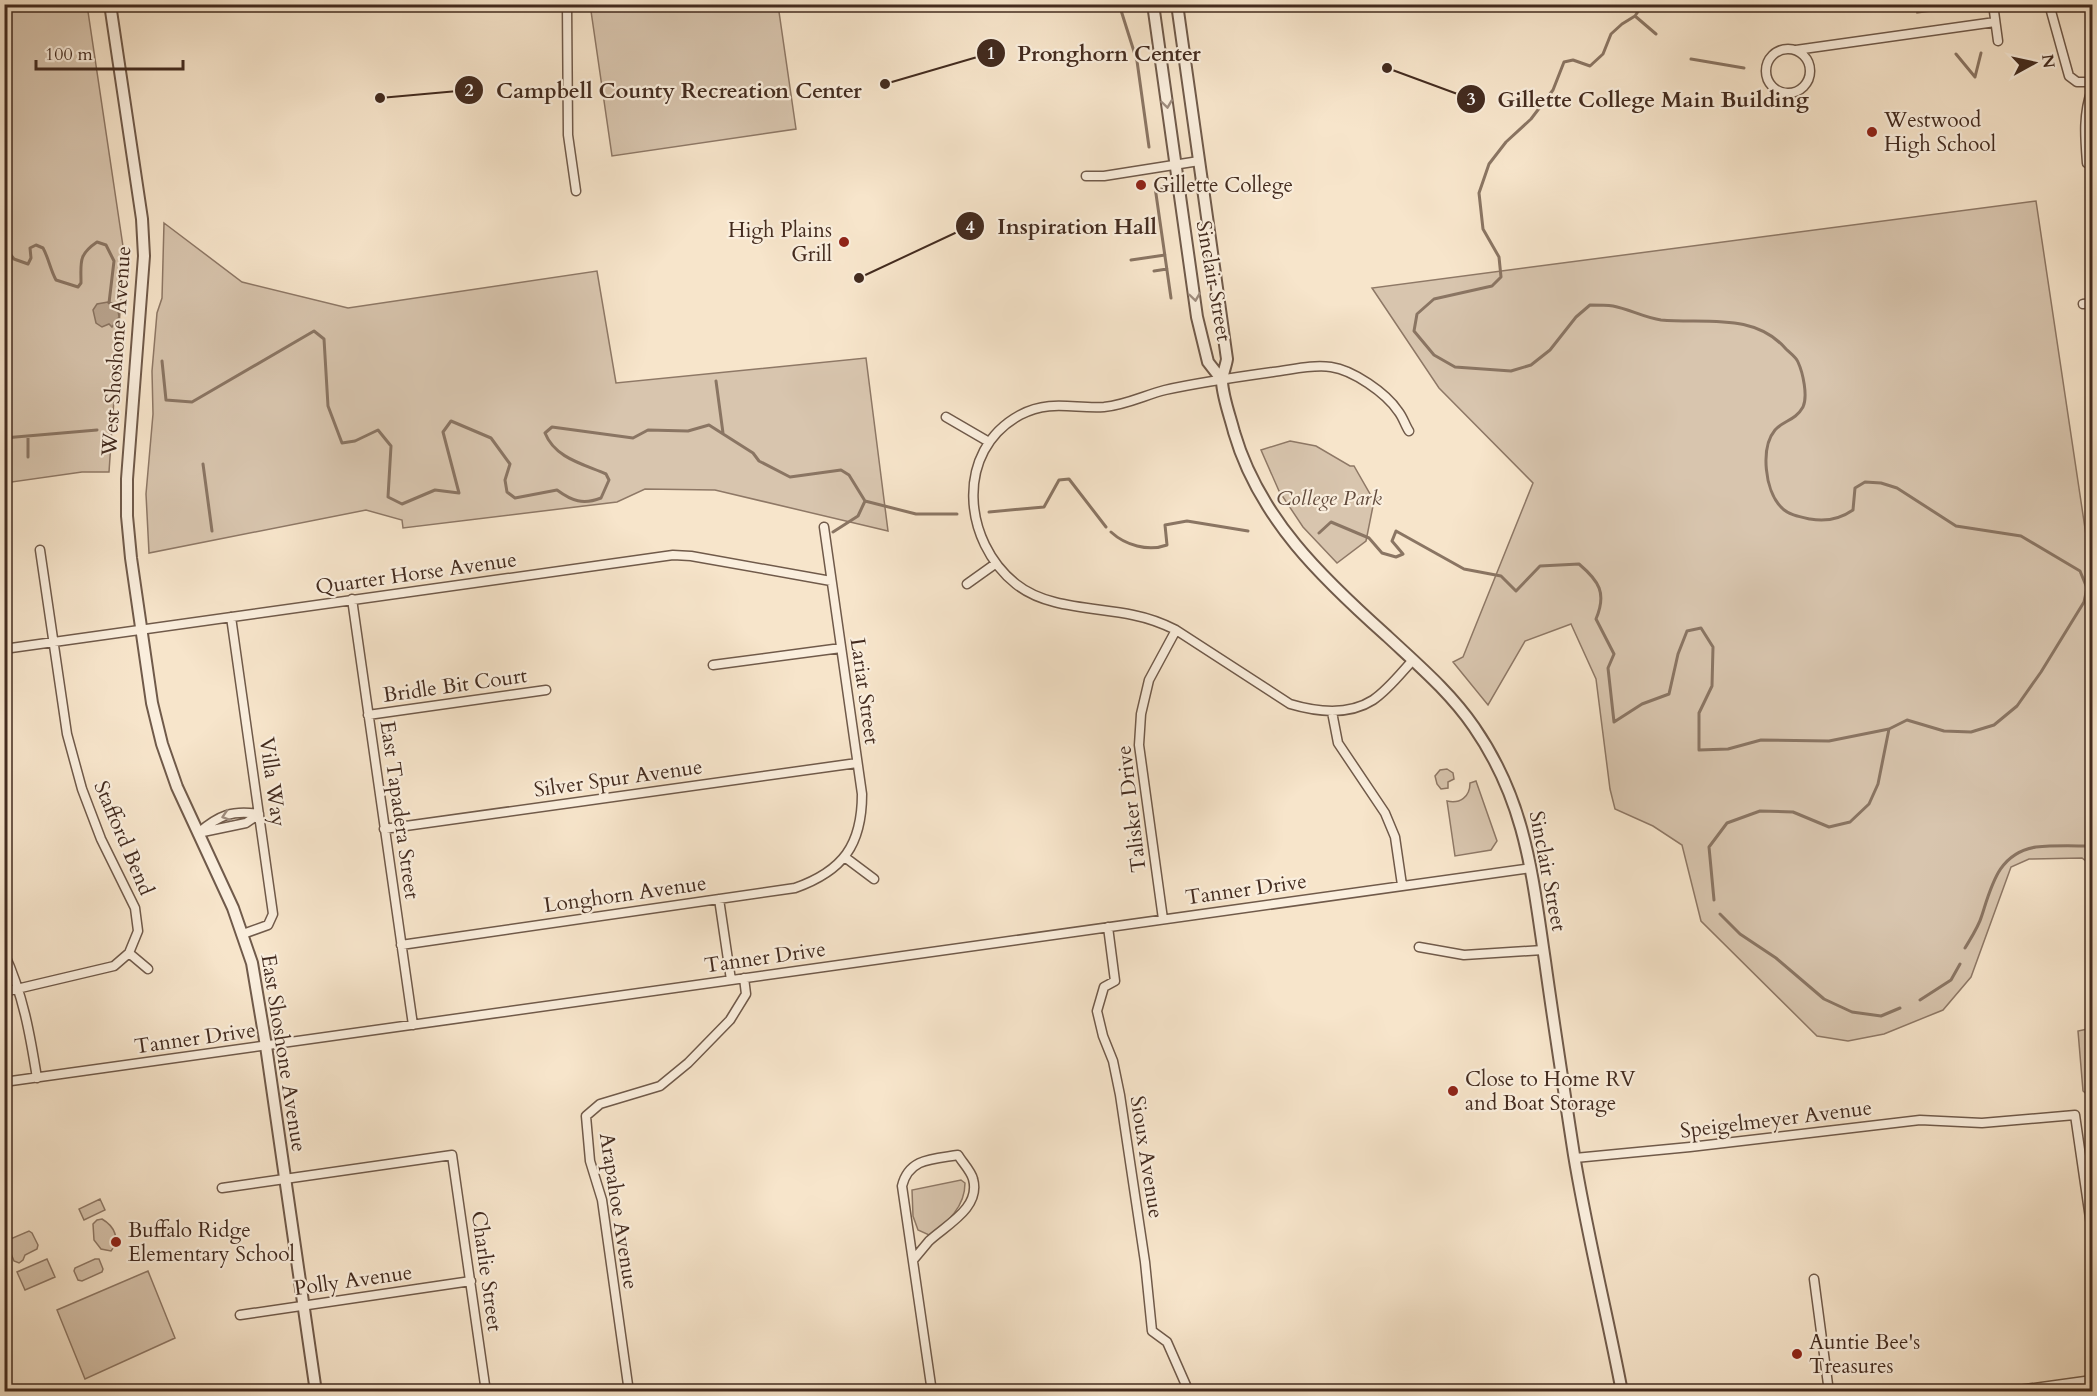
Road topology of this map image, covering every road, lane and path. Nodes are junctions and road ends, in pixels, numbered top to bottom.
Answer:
1 (110, 4) edge
2 (567, 4) edge
3 (1153, 4) edge
4 (1177, 4) edge
5 (1993, 4) edge
6 (2049, 4) edge
7 (1995, 22) junction
8 (1998, 41) dead end
9 (1796, 50) junction
10 (2092, 81) edge
11 (2092, 89) edge
12 (1199, 161) junction
13 (2087, 162) dead end
14 (1176, 165) junction
15 (1086, 176) dead end
16 (576, 191) dead end
17 (1222, 380) junction
18 (946, 417) dead end
19 (1409, 431) dead end
20 (989, 442) junction
21 (824, 527) dead end
22 (40, 550) dead end
23 (995, 564) junction
24 (831, 581) junction
25 (967, 584) dead end
26 (352, 599) junction
27 (231, 617) junction
28 (142, 629) junction
29 (1176, 630) junction
30 (53, 642) junction
31 (841, 648) junction
32 (4, 649) edge
33 (1413, 660) junction
34 (713, 665) dead end
35 (546, 690) dead end
36 (1332, 712) junction
37 (368, 715) junction
38 (857, 763) junction
39 (259, 814) junction
40 (384, 829) junction
41 (198, 833) junction
42 (846, 858) junction
43 (1530, 868) junction
44 (874, 879) dead end
45 (1402, 885) junction
46 (719, 899) junction
47 (1163, 919) junction
48 (1108, 927) junction
49 (243, 934) junction
50 (401, 945) junction
51 (1419, 947) dead end
52 (1543, 950) junction
53 (129, 952) junction
54 (4, 953) edge
55 (148, 969) dead end
56 (744, 978) junction
57 (731, 980) junction
58 (20, 989) junction
59 (4, 992) edge
60 (413, 1025) junction
61 (266, 1046) junction
62 (37, 1078) junction
63 (4, 1082) edge
64 (1575, 1158) junction
65 (285, 1180) junction
66 (222, 1188) dead end
67 (2092, 1232) edge
68 (914, 1259) junction
69 (1814, 1279) dead end
70 (471, 1281) junction
71 (304, 1306) junction
72 (240, 1316) dead end
73 (2092, 1380) edge
74 (316, 1392) edge
75 (486, 1392) edge
76 (629, 1392) edge
77 (932, 1392) edge
78 (1189, 1392) edge
79 (1622, 1392) edge
80 (1829, 1392) edge
81 (2004, 1392) edge

1 - 28 street, West Shoshone Avenue
2 - 16 street
3 -> 14 street, Sinclair Street
4 - 12 street, Sinclair Street
5 - 7 street
6 - 10 street
7 - 8 street
7 - 9 street
9 - 9 street
11 - 13 street
12 - 14 street
12 - 17 street, Sinclair Street
14 - 15 street
14 -> 17 street, Sinclair Street
17 - 19 street
17 - 20 street
17 - 33 street, Sinclair Street
18 - 20 street
20 - 23 street
21 - 24 street, Lariat Street
22 - 30 street, Stafford Bend
23 - 25 street
23 - 29 street
24 - 26 street, Quarter Horse Avenue
24 - 31 street, Lariat Street
26 - 27 street, Quarter Horse Avenue
26 - 37 street, East Tapadera Street
27 - 28 street, Quarter Horse Avenue
27 - 39 street, Villa Way
28 - 30 street, Quarter Horse Avenue
28 - 41 street, East Shoshone Avenue
29 - 36 street
29 - 47 street, Talisker Drive
30 - 32 street, Quarter Horse Avenue
30 - 53 street, Stafford Bend
31 - 34 street
31 - 38 street, Lariat Street
33 - 36 street
33 - 43 street, Sinclair Street
35 - 37 street, Bridle Bit Court
36 - 45 street
37 - 40 street, East Tapadera Street
38 - 40 street, Silver Spur Avenue
38 - 42 street, Lariat Street
39 - 41 street
39 - 49 street, Villa Way
40 - 50 street, East Tapadera Street
41 - 49 street, East Shoshone Avenue
42 - 44 street
42 - 46 street, Longhorn Avenue
43 - 45 street, Tanner Drive
43 - 52 street, Sinclair Street
45 - 47 street, Tanner Drive
46 - 50 street, Longhorn Avenue
46 - 57 street
47 - 48 street, Tanner Drive
48 - 56 street, Tanner Drive
48 - 78 street, Sioux Avenue
49 - 61 street, East Shoshone Avenue
50 - 60 street, East Tapadera Street
51 - 52 street
52 - 64 street, Sinclair Street
53 - 55 street
53 - 58 street
54 - 58 street
56 - 57 street, Tanner Drive
56 - 76 street, Arapahoe Avenue
57 - 60 street, Tanner Drive
58 - 59 street
58 - 62 street
60 - 61 street, Tanner Drive
61 - 62 street, Tanner Drive
61 - 65 street, East Shoshone Avenue
62 - 63 street, Tanner Drive
64 - 67 street, Speigelmeyer Avenue
64 - 79 street, Sinclair Street
65 - 66 street
65 - 70 street, Charlie Street
65 - 71 street, East Shoshone Avenue
68 - 68 street
68 - 77 street
69 - 80 street
70 - 71 street, Polly Avenue
70 - 75 street, Charlie Street
71 - 72 street, Polly Avenue
71 - 74 street, East Shoshone Avenue
73 - 81 street

